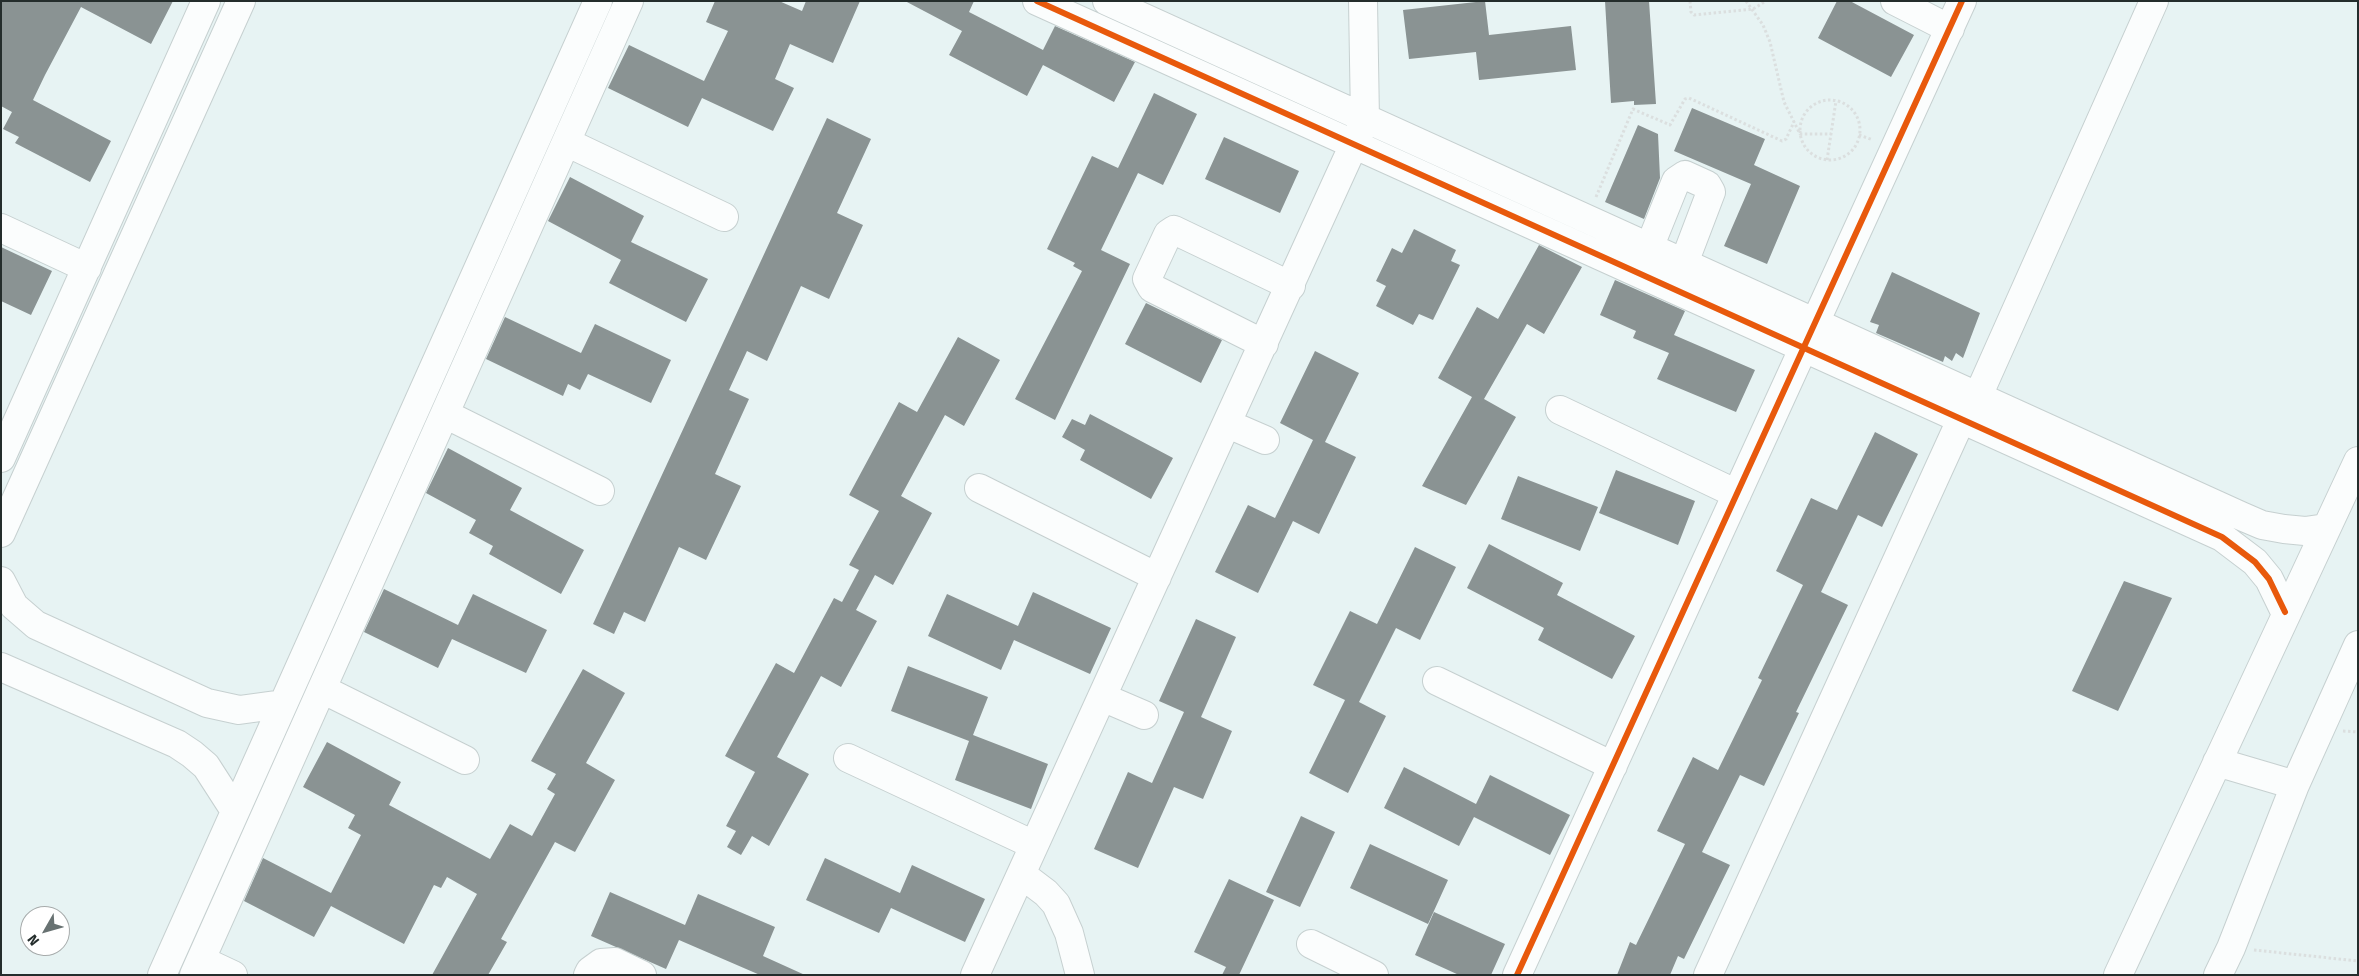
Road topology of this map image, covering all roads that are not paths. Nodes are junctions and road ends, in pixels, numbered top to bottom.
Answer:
1 (206, 1) edge
2 (241, 1) edge
3 (598, 1) edge
4 (629, 1) edge
5 (1037, 1) edge
6 (1108, 1) edge
7 (1363, 1) edge
8 (1894, 1) edge
9 (2154, 1) edge
10 (1961, 2) edge
11 (1950, 29) junction
12 (1365, 120) junction
13 (566, 142) junction
14 (1355, 145) junction
15 (724, 217) dead end
16 (1, 228) edge
17 (1649, 248) junction
18 (1684, 263) junction
19 (87, 268) junction
20 (1291, 286) junction
21 (1815, 322) junction
22 (1264, 344) junction
23 (1803, 348) junction
24 (1978, 396) junction
25 (1560, 410) dead end
26 (445, 414) junction
27 (1962, 420) junction
28 (1228, 424) junction
29 (1264, 440) dead end
30 (1, 458) edge
31 (2358, 461) edge
32 (979, 488) dead end
33 (600, 491) dead end
34 (1737, 494) junction
35 (2326, 528) junction
36 (1, 533) edge
37 (1158, 577) junction
38 (1, 581) edge
39 (2285, 612) junction
40 (2358, 645) edge
41 (1, 667) edge
42 (1437, 681) dead end
43 (322, 689) junction
44 (1102, 697) junction
45 (283, 704) junction
46 (1144, 715) dead end
47 (848, 758) dead end
48 (465, 760) dead end
49 (2217, 762) junction
50 (1613, 766) junction
51 (2295, 785) junction
52 (236, 811) junction
53 (1034, 844) junction
54 (1021, 874) junction
55 (1312, 944) dead end
56 (2232, 948) junction
57 (197, 967) edge
58 (162, 975) edge
59 (233, 975) edge
60 (588, 975) edge
61 (642, 975) edge
62 (975, 975) edge
63 (1080, 975) edge
64 (1374, 975) edge
65 (1517, 975) edge
66 (1708, 975) edge
67 (2118, 975) edge
68 (2218, 975) edge
69 (2233, 975) edge

1 - 19 street
2 - 36 street
3 - 45 street
4 - 13 street
5 - 14 street
6 - 12 street
7 - 12 street
8 - 11 street
9 - 24 street
10 - 11 street
11 - 21 street
12 - 14 street
12 - 17 street
13 - 15 street
13 - 26 street
14 - 20 street
14 - 23 street
16 - 19 street
17 - 18 street
17 - 18 street
18 - 21 street
19 - 30 street
20 - 22 street
20 - 22 street
21 - 23 street
21 - 24 street
22 - 28 street
23 - 27 street
23 - 34 street
24 - 35 street
25 - 34 street
26 - 33 street
26 - 43 street
27 - 39 street
27 - 66 street
28 - 29 street
28 - 37 street
31 - 35 street
32 - 37 street
34 - 50 street
35 - 39 street
37 - 44 street
38 - 45 street
39 - 49 street
40 - 51 street
41 - 52 street
42 - 50 street
43 - 48 street
43 - 57 street
44 - 46 street
44 - 53 street
45 - 52 street
47 - 53 street
49 - 51 street
49 - 67 street
50 - 65 street
51 - 56 street
52 - 58 street
53 - 54 street
54 - 62 street
54 - 63 street
55 - 64 street
56 - 68 street
56 - 69 street
57 - 59 street
60 - 61 street

